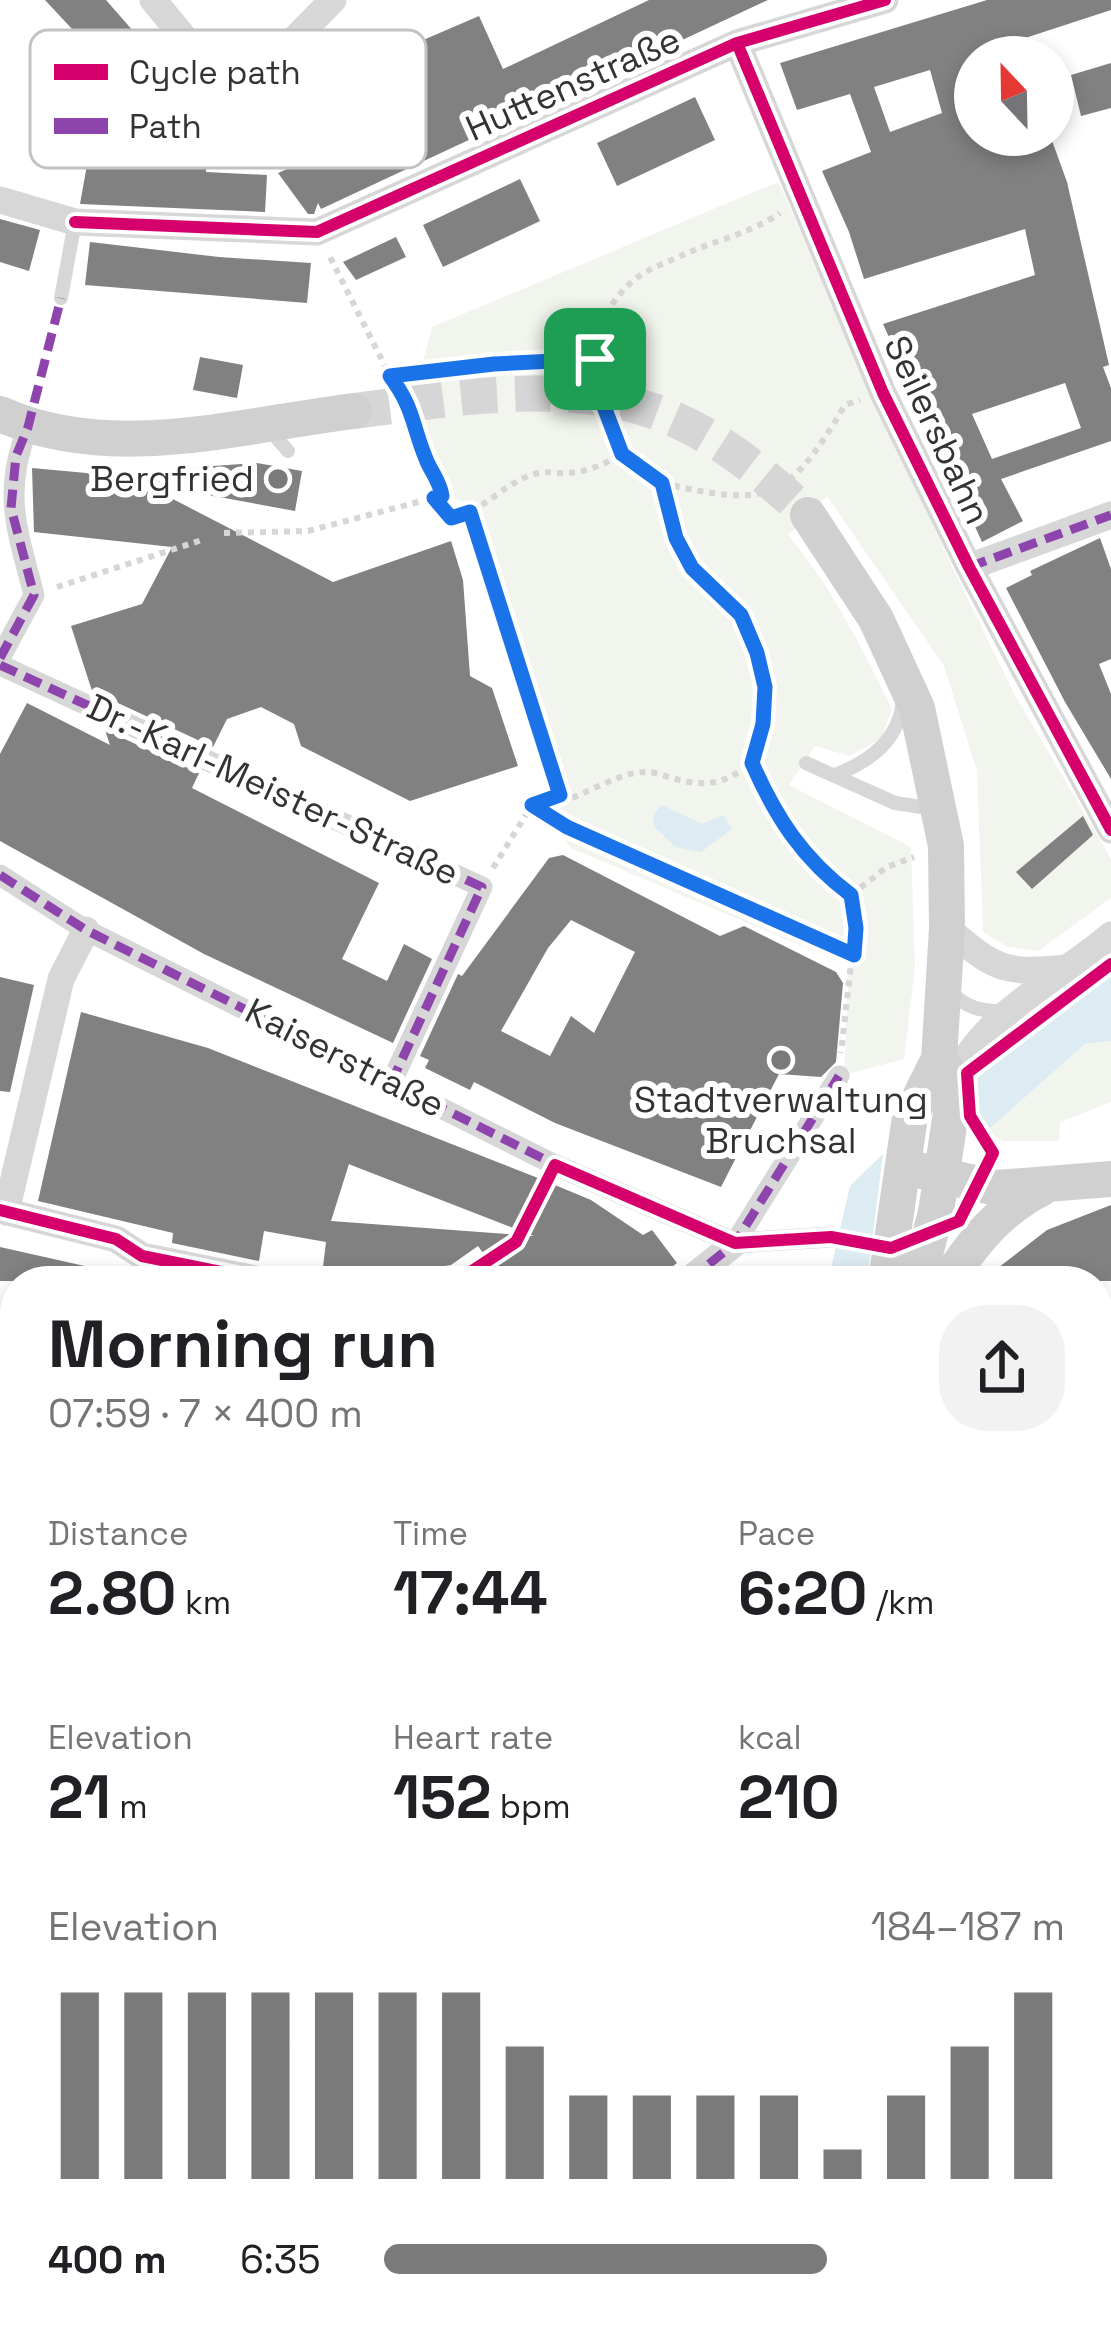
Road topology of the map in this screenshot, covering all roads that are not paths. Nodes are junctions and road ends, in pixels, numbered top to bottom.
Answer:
1 (153, 0) edge
2 (333, 0) edge
3 (885, 0) edge
4 (178, 30) edge
5 (303, 30) edge
6 (737, 43) junction
7 (0, 200) edge
8 (75, 222) junction
9 (61, 298) dead end
10 (354, 411) tunnel mouth
11 (14, 420) edge
12 (808, 515) tunnel mouth
13 (1111, 515) edge
14 (969, 567) junction
15 (0, 662) edge
16 (905, 681) junction
17 (806, 763) dead end
18 (836, 775) junction
19 (943, 828) junction
20 (1111, 830) edge
21 (0, 875) edge
22 (947, 928) junction
23 (86, 930) junction
24 (1111, 935) edge
25 (1072, 968) junction
26 (944, 981) junction
27 (1010, 1011) junction
28 (839, 1076) road end
29 (949, 1078) junction
30 (392, 1081) junction
31 (930, 1171) junction
32 (1111, 1179) edge
33 (1046, 1186) junction
34 (3, 1211) edge
35 (831, 1237) dead end
36 (735, 1243) junction
37 (137, 1266) edge
38 (707, 1266) edge
39 (888, 1266) edge
40 (920, 1266) edge
41 (959, 1266) edge

1 - 4 street
2 - 5 street
3 - 6 street, Huttenstraße
6 - 8 street, Huttenstraße
6 - 14 street, Seilersbahn
7 - 8 street, Huttenstraße
8 - 9 lane
10 - 11 main road
11 - 15 street
12 - 16 main road
13 - 14 street
14 - 20 street, Seilersbahn
15 - 30 street, Dr.-Karl-Meister-Straße
16 - 18 lane
16 - 19 main road
17 - 18 lane
18 - 19 lane
19 - 22 main road
21 - 23 street, Kaiserstraße
22 - 25 street
22 - 26 main road
23 - 30 street, Kaiserstraße
23 - 34 street
24 - 25 street
25 - 27 street
26 - 27 lane
26 - 29 main road
27 - 29 street
28 - 36 street
29 - 31 main road
29 - 31 main road
30 - 36 street, Kaiserstraße
31 - 33 main road
31 - 39 main road
31 - 40 main road
32 - 33 main road
33 - 41 main road
34 - 37 street
35 - 36 street
36 - 38 street

